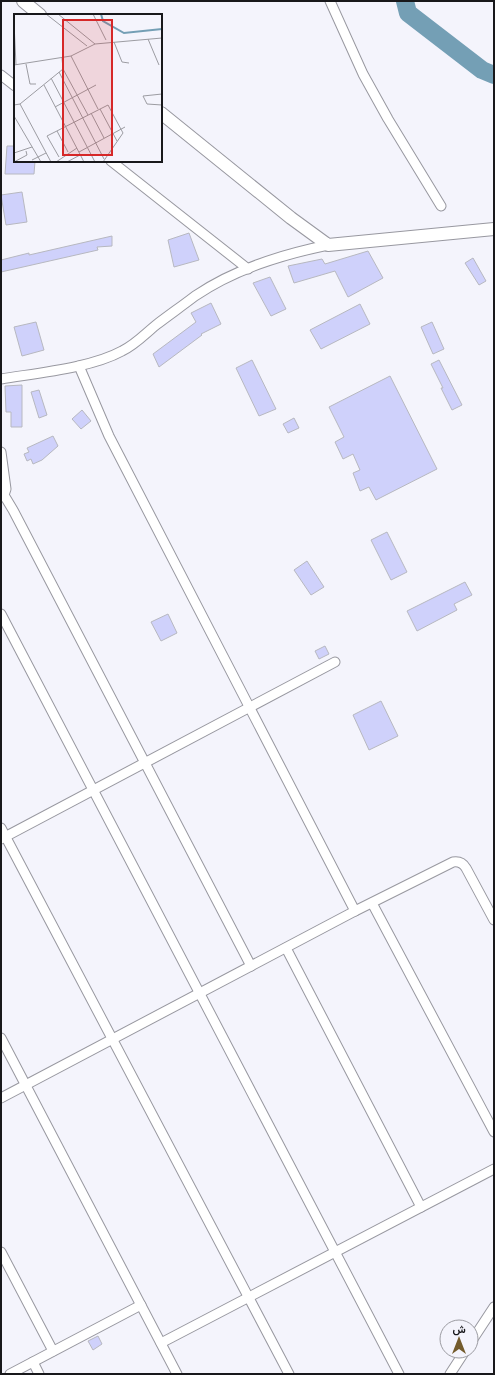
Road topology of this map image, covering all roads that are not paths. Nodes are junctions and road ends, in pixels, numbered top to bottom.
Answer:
1 (23, 1) edge
2 (330, 1) edge
3 (39, 14) edge
4 (1, 75) edge
5 (14, 85) edge
6 (162, 114) edge
7 (112, 162) edge
8 (441, 206) dead end
9 (494, 229) edge
10 (328, 245) junction
11 (248, 269) junction
12 (79, 366) junction
13 (1, 379) edge
14 (1, 452) edge
15 (2, 496) edge
16 (1, 614) edge
17 (335, 662) dead end
18 (250, 708) junction
19 (145, 763) junction
20 (93, 790) junction
21 (1, 828) edge
22 (3, 838) edge
23 (372, 903) junction
24 (355, 911) junction
25 (494, 920) edge
26 (286, 948) junction
27 (251, 966) junction
28 (200, 994) junction
29 (1, 1038) edge
30 (113, 1040) junction
31 (26, 1085) junction
32 (1, 1098) edge
33 (494, 1132) edge
34 (494, 1169) edge
35 (421, 1207) junction
36 (1, 1252) edge
37 (335, 1252) junction
38 (248, 1297) junction
39 (141, 1305) junction
40 (494, 1307) edge
41 (479, 1330) edge
42 (161, 1343) junction
43 (53, 1351) junction
44 (460, 1359) edge
45 (33, 1362) junction
46 (10, 1374) edge
47 (39, 1374) edge
48 (177, 1374) edge
49 (289, 1374) edge
50 (399, 1374) edge
51 (450, 1374) edge

1 - 3 street
2 - 8 street
4 - 5 street
6 - 10 street
7 - 11 street
9 - 10 street
10 - 11 street
11 - 12 street
12 - 13 street
12 - 18 street
14 - 15 street
15 - 19 street
16 - 20 street
17 - 18 street
18 - 19 street
18 - 24 street
19 - 20 street
19 - 27 street
20 - 22 street
20 - 28 street
21 - 22 street
22 - 30 street
23 - 24 street
23 - 25 street
23 - 33 street
24 - 26 street
26 - 27 street
26 - 35 street
27 - 28 street
28 - 30 street
28 - 37 street
29 - 31 street
30 - 31 street
30 - 38 street
31 - 32 street
31 - 39 street
34 - 35 street
35 - 37 street
36 - 43 street
37 - 38 street
37 - 50 street
38 - 42 street
38 - 49 street
39 - 42 street
39 - 43 street
40 - 41 street
42 - 48 street
43 - 45 street
44 - 51 street
45 - 46 street
45 - 47 street

